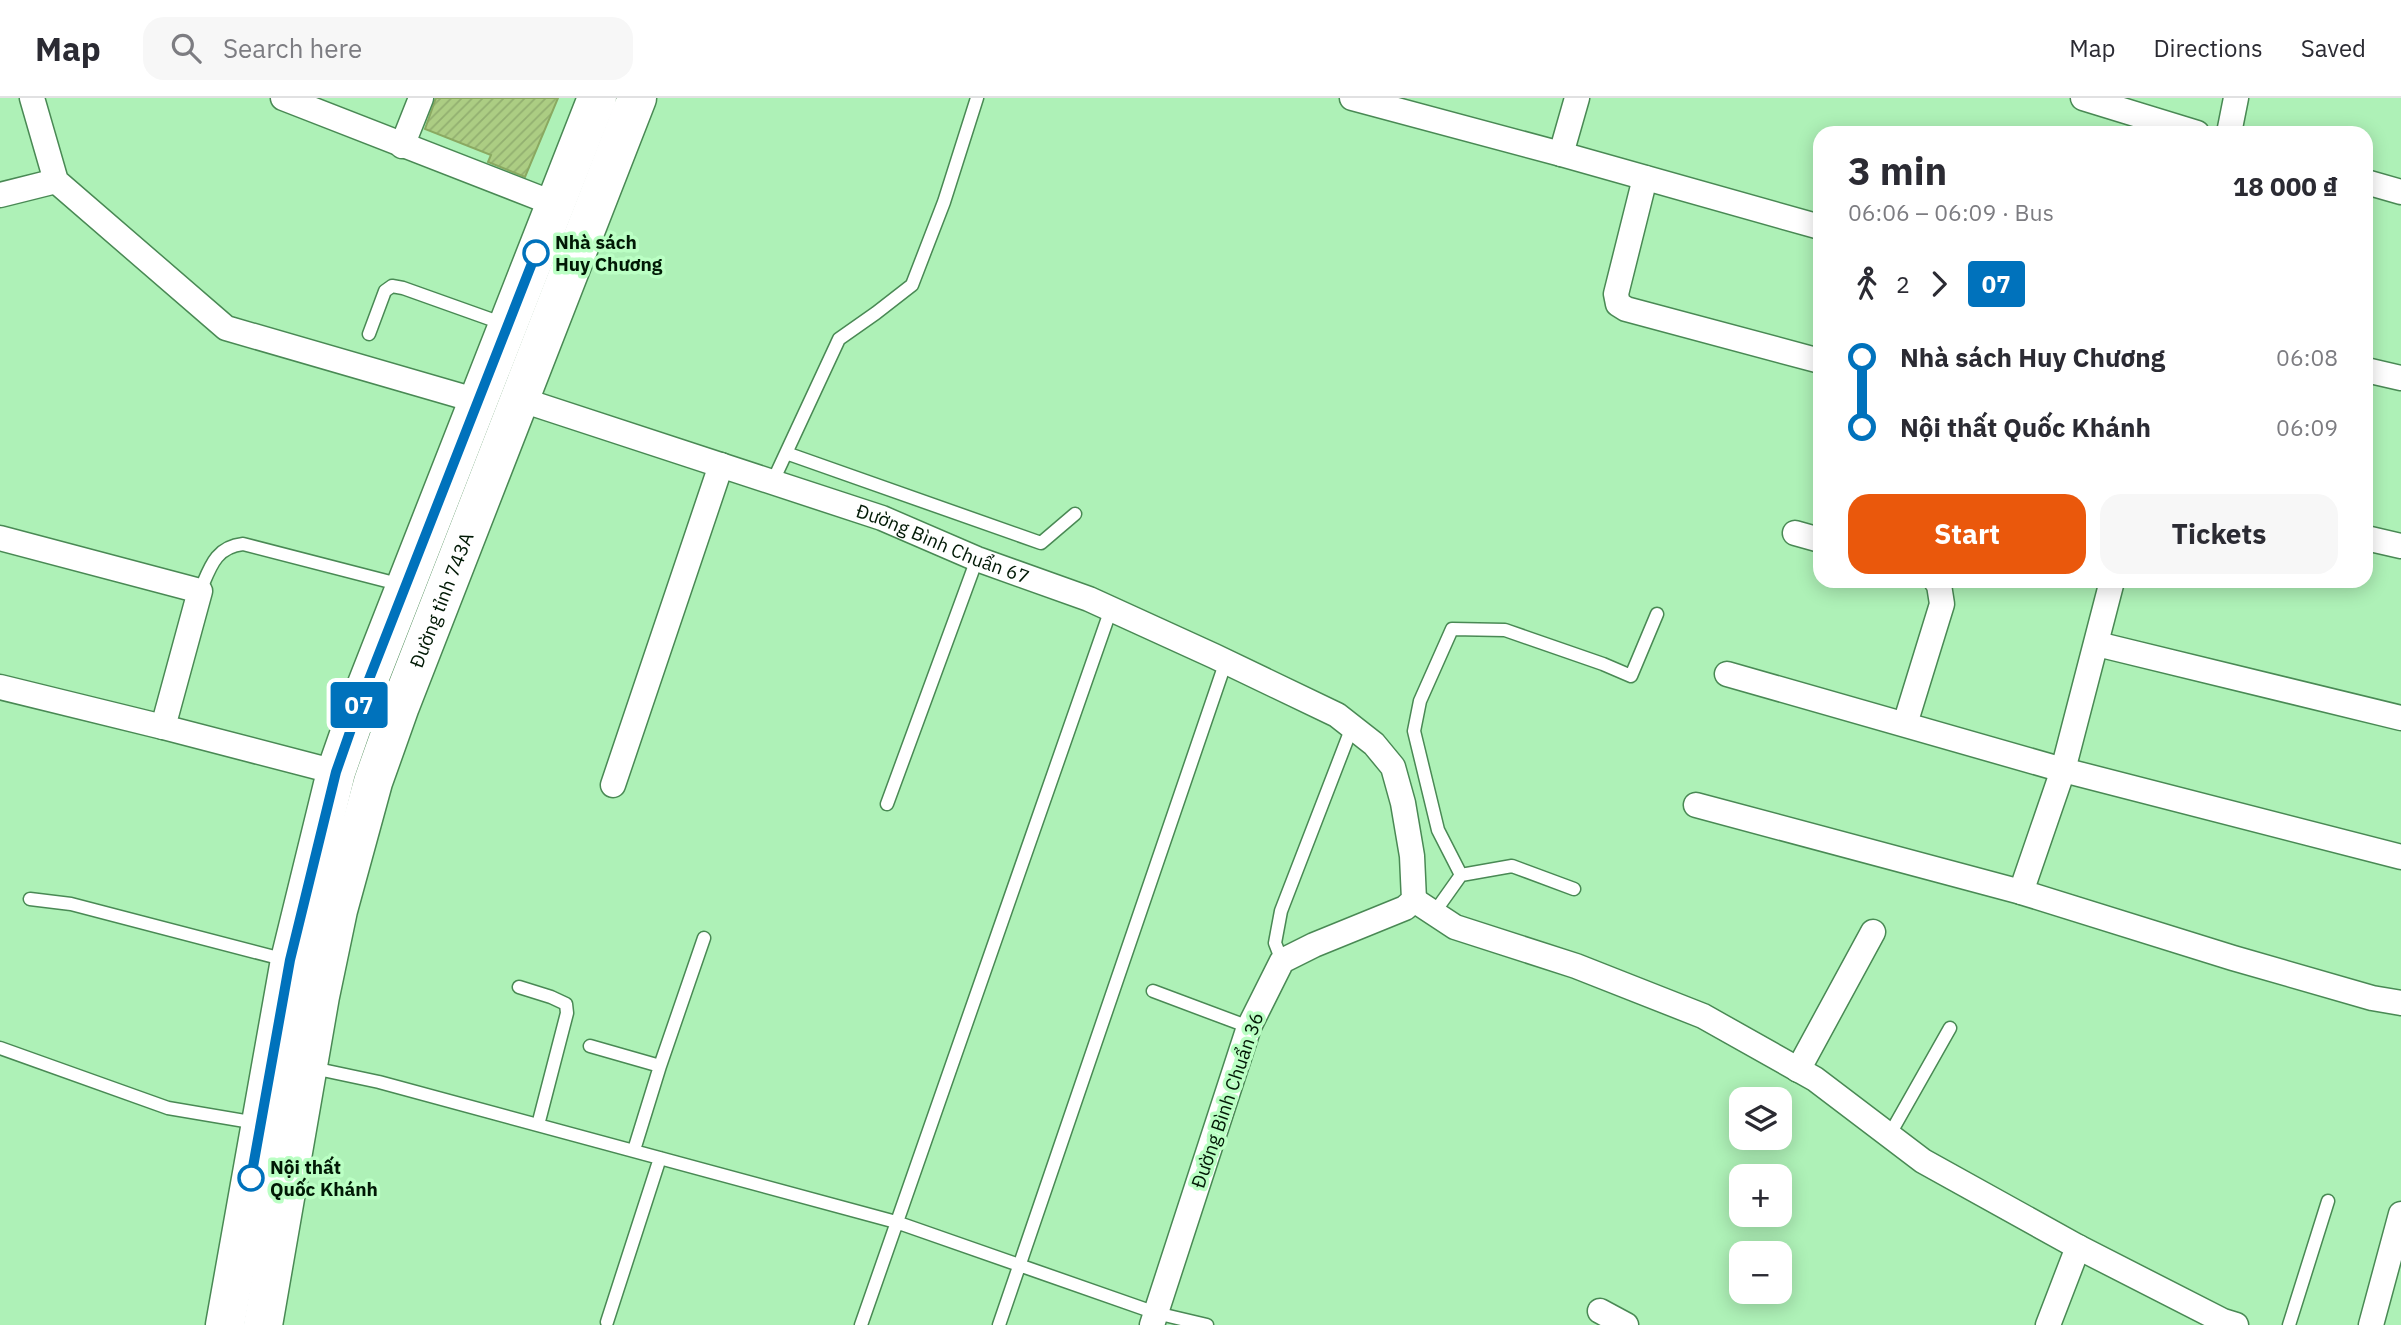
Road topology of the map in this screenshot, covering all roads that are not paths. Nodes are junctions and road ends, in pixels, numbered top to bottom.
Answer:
1 (32, 98) edge
2 (283, 98) edge
3 (421, 98) edge
4 (597, 98) edge
5 (637, 98) edge
6 (977, 98) edge
7 (1352, 98) edge
8 (1577, 98) edge
9 (2083, 98) edge
10 (2236, 98) edge
11 (321, 105) edge
12 (2174, 126) edge
13 (2230, 126) edge
14 (402, 146) junction
15 (1560, 153) junction
16 (1645, 178) junction
17 (56, 181) junction
18 (2373, 184) edge
19 (2401, 192) edge
20 (0, 195) edge
21 (555, 204) junction
22 (1813, 226) edge
23 (508, 326) junction
24 (369, 334) dead end
25 (1813, 358) edge
26 (2373, 372) edge
27 (2401, 378) edge
28 (519, 399) junction
29 (478, 401) junction
30 (786, 453) junction
31 (721, 466) junction
32 (773, 481) junction
33 (1075, 514) dead end
34 (1795, 533) dead end
35 (0, 538) edge
36 (1813, 538) edge
37 (2373, 540) edge
38 (2401, 546) edge
39 (977, 559) junction
40 (405, 586) junction
41 (1939, 588) edge
42 (2110, 588) edge
43 (200, 591) junction
44 (1111, 609) junction
45 (1657, 614) dead end
46 (2097, 643) junction
47 (1226, 661) junction
48 (1727, 674) dead end
49 (0, 687) edge
50 (2401, 718) edge
51 (1905, 724) junction
52 (163, 727) junction
53 (1352, 727) junction
54 (2063, 770) junction
55 (336, 772) junction
56 (613, 785) dead end
57 (887, 804) dead end
58 (1696, 805) dead end
59 (2401, 857) edge
60 (1461, 875) junction
61 (1574, 890) dead end
62 (2021, 892) junction
63 (30, 898) dead end
64 (1424, 906) junction
65 (1873, 932) dead end
66 (704, 938) dead end
67 (290, 960) junction
68 (1282, 961) junction
69 (519, 987) dead end
70 (1153, 991) dead end
71 (2401, 1003) edge
72 (1249, 1027) junction
73 (1950, 1028) dead end
74 (590, 1046) dead end
75 (0, 1048) edge
76 (660, 1066) junction
77 (309, 1067) junction
78 (1798, 1070) junction
79 (261, 1124) junction
80 (538, 1125) junction
81 (1890, 1135) junction
82 (634, 1150) junction
83 (660, 1158) junction
84 (2328, 1201) dead end
85 (2401, 1213) edge
86 (896, 1222) junction
87 (2078, 1247) junction
88 (1020, 1266) junction
89 (1600, 1311) dead end
90 (1154, 1319) edge
91 (607, 1322) dead end
92 (225, 1325) edge
93 (263, 1325) edge
94 (861, 1325) edge
95 (999, 1325) edge
96 (1207, 1325) edge
97 (1626, 1325) edge
98 (2048, 1325) edge
99 (2236, 1325) edge
100 (2289, 1325) edge
101 (2371, 1325) edge

1 - 17 street
2 - 11 street
3 - 14 street
4 - 21 main road, Đường tỉnh 743A
5 - 28 main road, Đường tỉnh 743A
6 - 30 lane
7 - 15 street
8 - 15 street
9 - 12 street
10 - 13 street
11 - 14 street
14 - 21 street
15 - 16 street
16 - 22 street
16 - 25 street
17 - 20 street
17 - 29 street
18 - 19 street
21 - 23 main road, Đường tỉnh 743A
23 - 24 lane
23 - 29 main road, Đường tỉnh 743A
26 - 27 street
28 - 31 street, Đường Bình Chuẩn 67
28 - 77 main road, Đường tỉnh 743A
29 - 40 main road, Đường tỉnh 743A
30 - 32 lane
30 - 33 lane
31 - 32 street, Đường Bình Chuẩn 67
31 - 56 street
32 - 39 street, Đường Bình Chuẩn 67
34 - 36 street
35 - 43 street
37 - 38 street
39 - 44 street, Đường Bình Chuẩn 67
39 - 57 lane
40 - 43 lane
40 - 55 main road, Đường tỉnh 743A
41 - 51 street
42 - 46 street
43 - 52 street
44 - 47 street, Đường Bình Chuẩn 67
44 - 86 lane
45 - 60 lane
46 - 50 street
46 - 54 street
47 - 53 street, Đường Bình Chuẩn 67
47 - 88 lane
48 - 51 street
49 - 52 street
51 - 54 street
52 - 55 street
53 - 64 street
53 - 68 lane
54 - 59 street
54 - 62 street
55 - 67 main road, Đường tỉnh 743A
58 - 62 street
60 - 61 lane
60 - 64 lane
62 - 71 street
63 - 67 lane
64 - 68 street
64 - 78 street
65 - 78 street
66 - 76 lane
67 - 79 main road, Đường tỉnh 743A
68 - 72 street, Đường Bình Chuẩn 36
69 - 80 lane
70 - 72 lane
72 - 90 street, Đường Bình Chuẩn 36
73 - 81 lane
74 - 76 lane
75 - 79 lane
76 - 82 lane
77 - 80 lane
77 - 93 main road, Đường tỉnh 743A
78 - 81 street
79 - 92 main road, Đường tỉnh 743A
80 - 82 lane
81 - 87 street
82 - 83 lane
83 - 86 lane
83 - 91 lane
84 - 100 lane
85 - 101 street
86 - 88 lane
86 - 94 lane
87 - 98 street
87 - 99 street
88 - 90 lane
88 - 95 lane
89 - 97 street
90 - 96 lane

